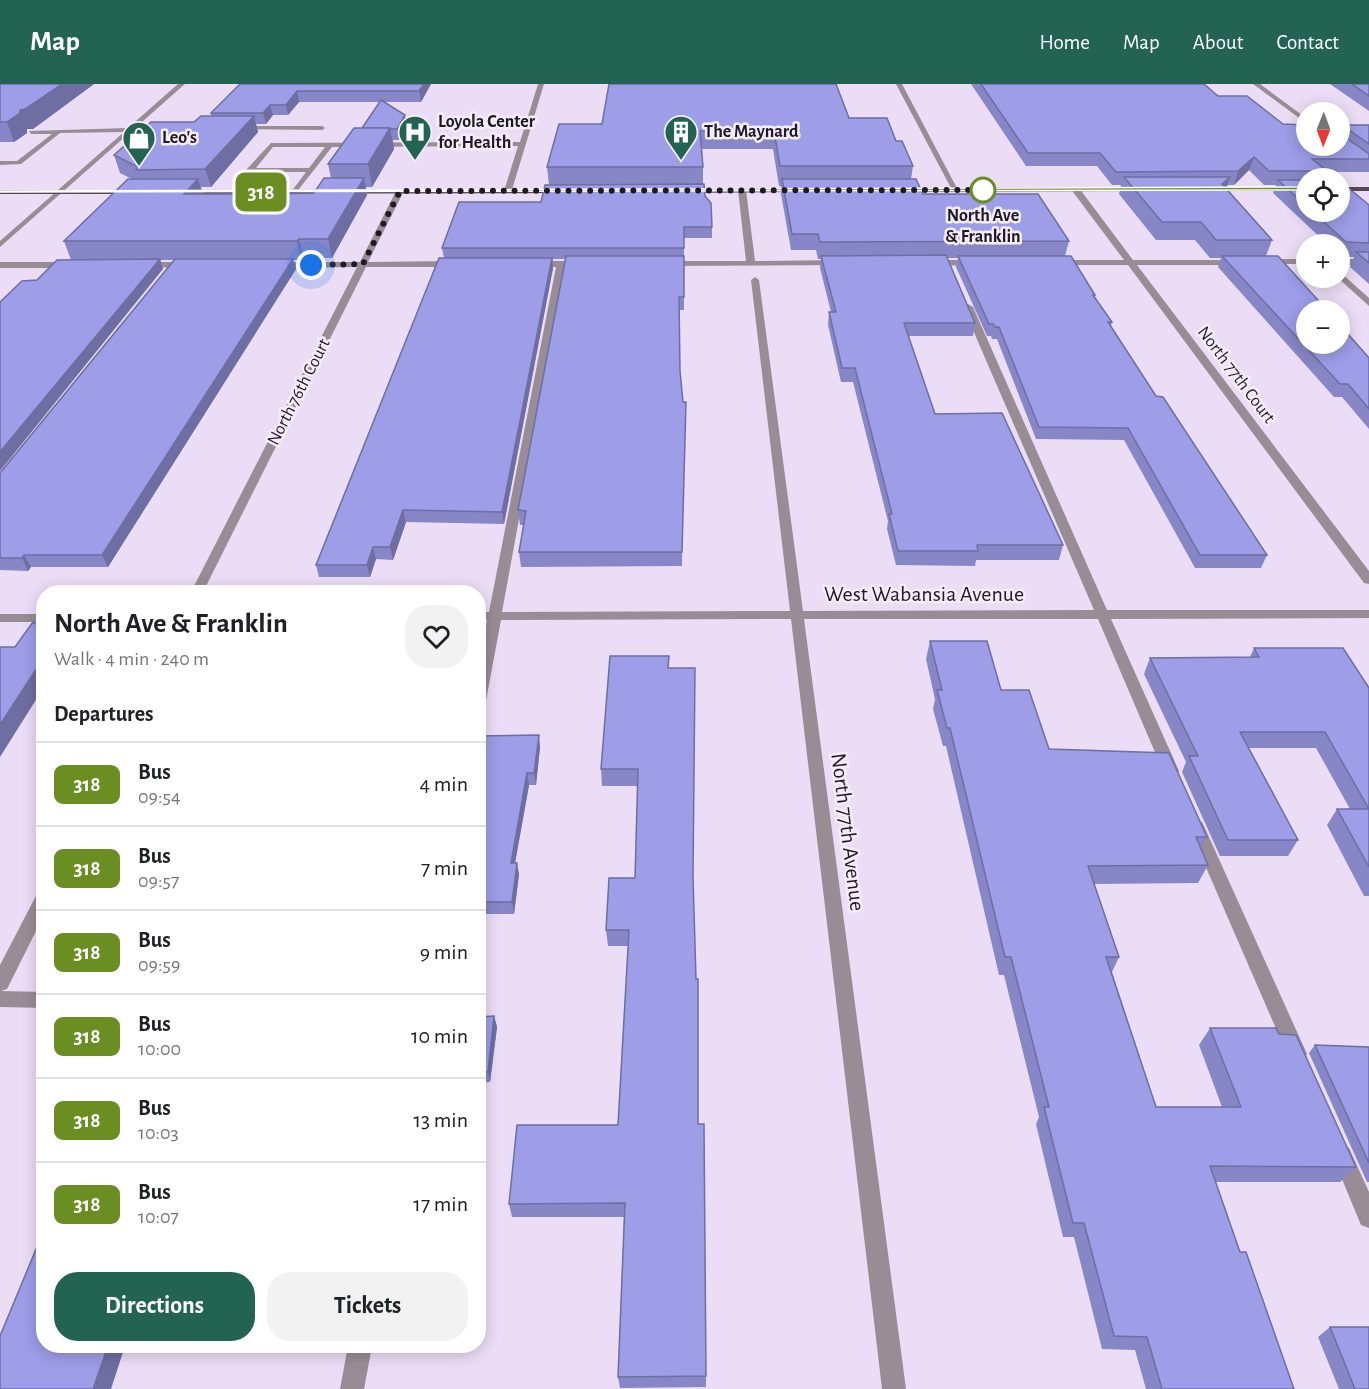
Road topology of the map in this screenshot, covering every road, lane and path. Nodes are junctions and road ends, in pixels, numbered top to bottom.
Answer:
1 (182, 84) edge
2 (541, 84) edge
3 (899, 84) edge
4 (1257, 84) edge
5 (1296, 113) edge
6 (143, 128) edge
7 (232, 128) edge
8 (322, 128) dead end
9 (131, 129) junction
10 (59, 131) junction
11 (31, 132) edge
12 (522, 144) junction
13 (330, 145) junction
14 (0, 163) edge
15 (311, 170) junction
16 (1145, 189) edge
17 (1191, 189) edge
18 (1296, 189) edge
19 (1350, 189) edge
20 (1369, 189) edge
21 (672, 190) edge
22 (742, 190) junction
23 (813, 190) edge
24 (897, 190) edge
25 (956, 190) junction
26 (1076, 190) junction
27 (400, 191) junction
28 (508, 191) junction
29 (578, 191) edge
30 (0, 192) edge
31 (60, 192) junction
32 (141, 192) edge
33 (174, 192) edge
34 (295, 192) junction
35 (1350, 194) edge
36 (1360, 200) edge
37 (0, 245) edge
38 (1296, 262) edge
39 (1350, 262) edge
40 (1369, 262) edge
41 (857, 263) edge
42 (914, 263) edge
43 (984, 263) edge
44 (1043, 263) edge
45 (1131, 263) junction
46 (363, 264) junction
47 (470, 264) edge
48 (527, 264) edge
49 (561, 264) junction
50 (595, 264) edge
51 (651, 264) edge
52 (751, 264) junction
53 (0, 265) edge
54 (76, 265) edge
55 (134, 265) edge
56 (174, 265) junction
57 (197, 265) edge
58 (265, 265) edge
59 (167, 274) edge
60 (755, 280) dead end
61 (1350, 285) edge
62 (963, 296) edge
63 (1369, 303) edge
64 (1369, 580) edge
65 (201, 585) edge
66 (1101, 614) junction
67 (1369, 614) edge
68 (797, 615) junction
69 (486, 616) edge
70 (495, 616) junction
71 (0, 618) edge
72 (36, 618) edge
73 (486, 664) edge
74 (1180, 790) edge
75 (1189, 812) edge
76 (36, 913) edge
77 (0, 983) edge
78 (0, 999) edge
79 (36, 1000) edge
80 (1301, 1064) edge
81 (1335, 1140) edge
82 (1369, 1217) edge
83 (359, 1353) edge
84 (352, 1389) edge
85 (894, 1389) edge

1 - 9 street
2 - 12 street
3 - 25 street
4 - 5 street
6 - 9 street
7 - 8 street
9 - 10 street
9 - 31 street
10 - 11 street
10 - 14 street
12 - 13 street
12 - 28 street
13 - 15 street
13 - 15 street
15 - 34 street
16 - 26 main road
17 - 18 main road
19 - 20 main road
21 - 22 main road
22 - 23 main road
22 - 52 street
24 - 25 main road
25 - 26 main road
26 - 45 street, North 77th Court
27 - 28 main road
27 - 34 main road
27 - 46 street, North 76th Court
28 - 29 main road
30 - 31 main road
31 - 32 main road
31 - 37 street
33 - 34 main road
35 - 36 street
38 - 45 street
39 - 40 street
41 - 52 street
42 - 43 street
44 - 45 street
45 - 64 street, North 77th Court
46 - 47 street
46 - 58 street
46 - 65 street, North 76th Court
48 - 49 street
49 - 50 street
49 - 70 street
51 - 52 street
53 - 54 street
55 - 56 street
56 - 57 street
56 - 59 street
60 - 68 street, North 77th Avenue
61 - 63 street
62 - 66 street
66 - 67 street, West Wabansia Avenue
66 - 68 street, West Wabansia Avenue
66 - 74 street
68 - 70 street, West Wabansia Avenue
68 - 85 street, North 77th Avenue
69 - 70 street, West Wabansia Avenue
70 - 73 street
71 - 72 street
75 - 80 street
76 - 77 street
78 - 79 street
81 - 82 street
83 - 84 street

